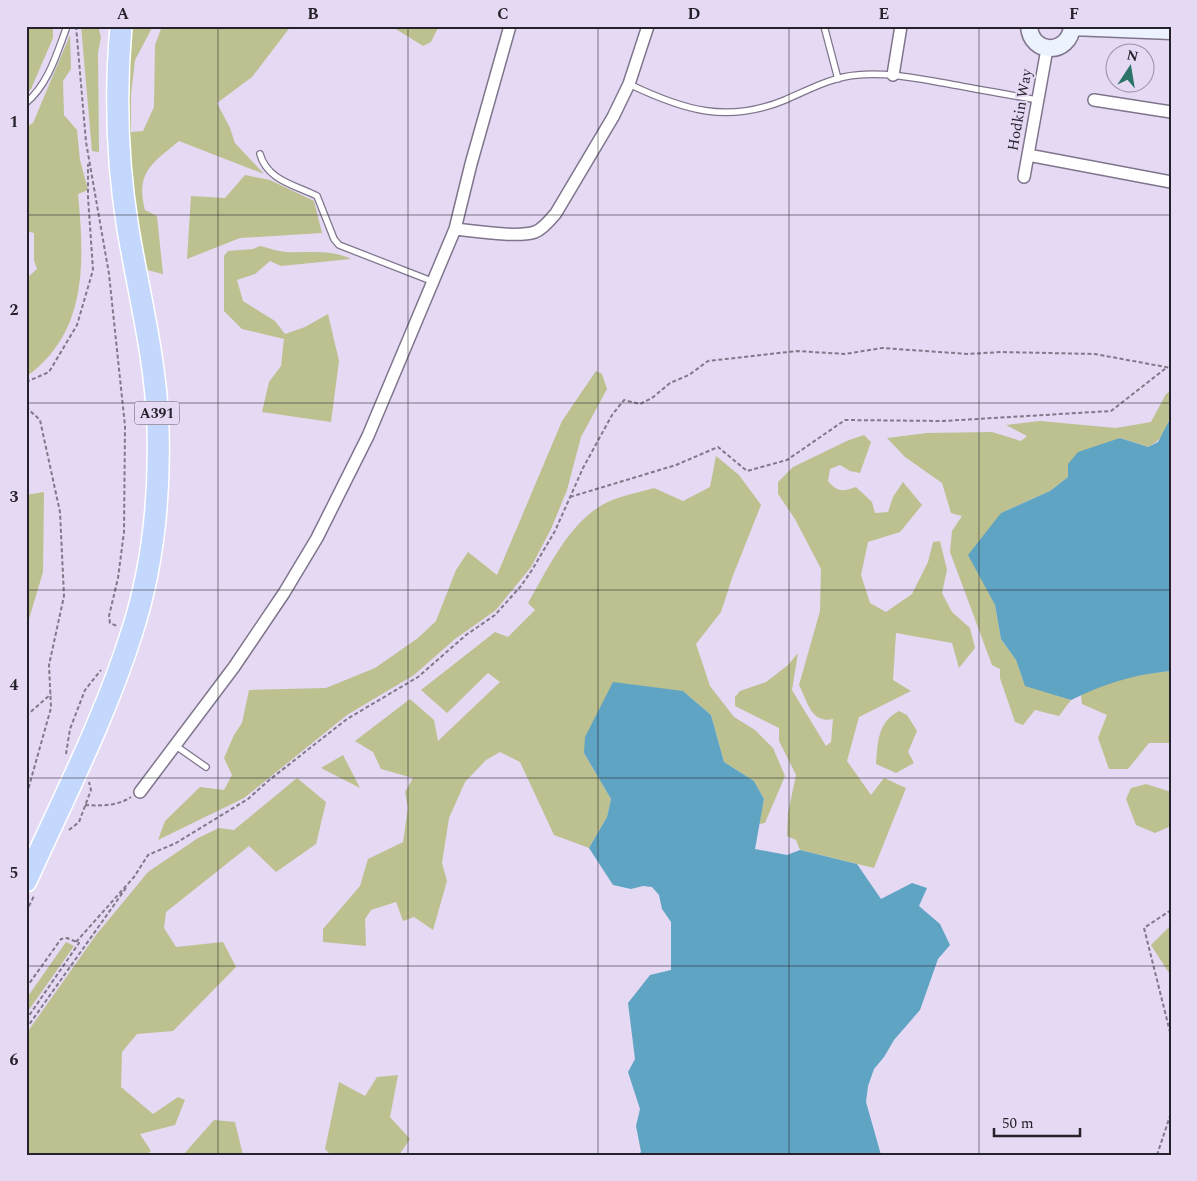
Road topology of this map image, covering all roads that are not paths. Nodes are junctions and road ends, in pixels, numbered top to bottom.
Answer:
1 (65, 26) edge
2 (121, 26) edge
3 (510, 26) edge
4 (648, 26) edge
5 (824, 26) edge
6 (901, 26) edge
7 (1029, 26) edge
8 (1072, 26) edge
9 (1171, 31) edge
10 (1046, 49) junction
11 (893, 75) junction
12 (838, 79) junction
13 (629, 84) junction
14 (1037, 100) junction
15 (1094, 100) dead end
16 (26, 103) edge
17 (1171, 112) edge
18 (260, 154) dead end
19 (1028, 155) junction
20 (1024, 177) dead end
21 (1171, 182) edge
22 (455, 230) junction
23 (434, 282) junction
24 (176, 746) junction
25 (206, 767) dead end
26 (140, 792) road end
27 (26, 881) edge

1 - 16 lane
2 - 27 highway, A391
3 - 22 street
4 - 13 street
5 - 12 lane
6 - 11 street
7 - 10 street
8 - 9 street
8 - 10 street
10 - 14 street, Hodkin Way
11 - 12 lane
11 - 14 lane
12 - 13 lane
13 - 22 street
14 - 19 street, Hodkin Way
15 - 17 street
18 - 23 lane
19 - 20 street, Hodkin Way
19 - 21 street
22 - 23 street
23 - 24 street
24 - 25 lane
24 - 26 street

